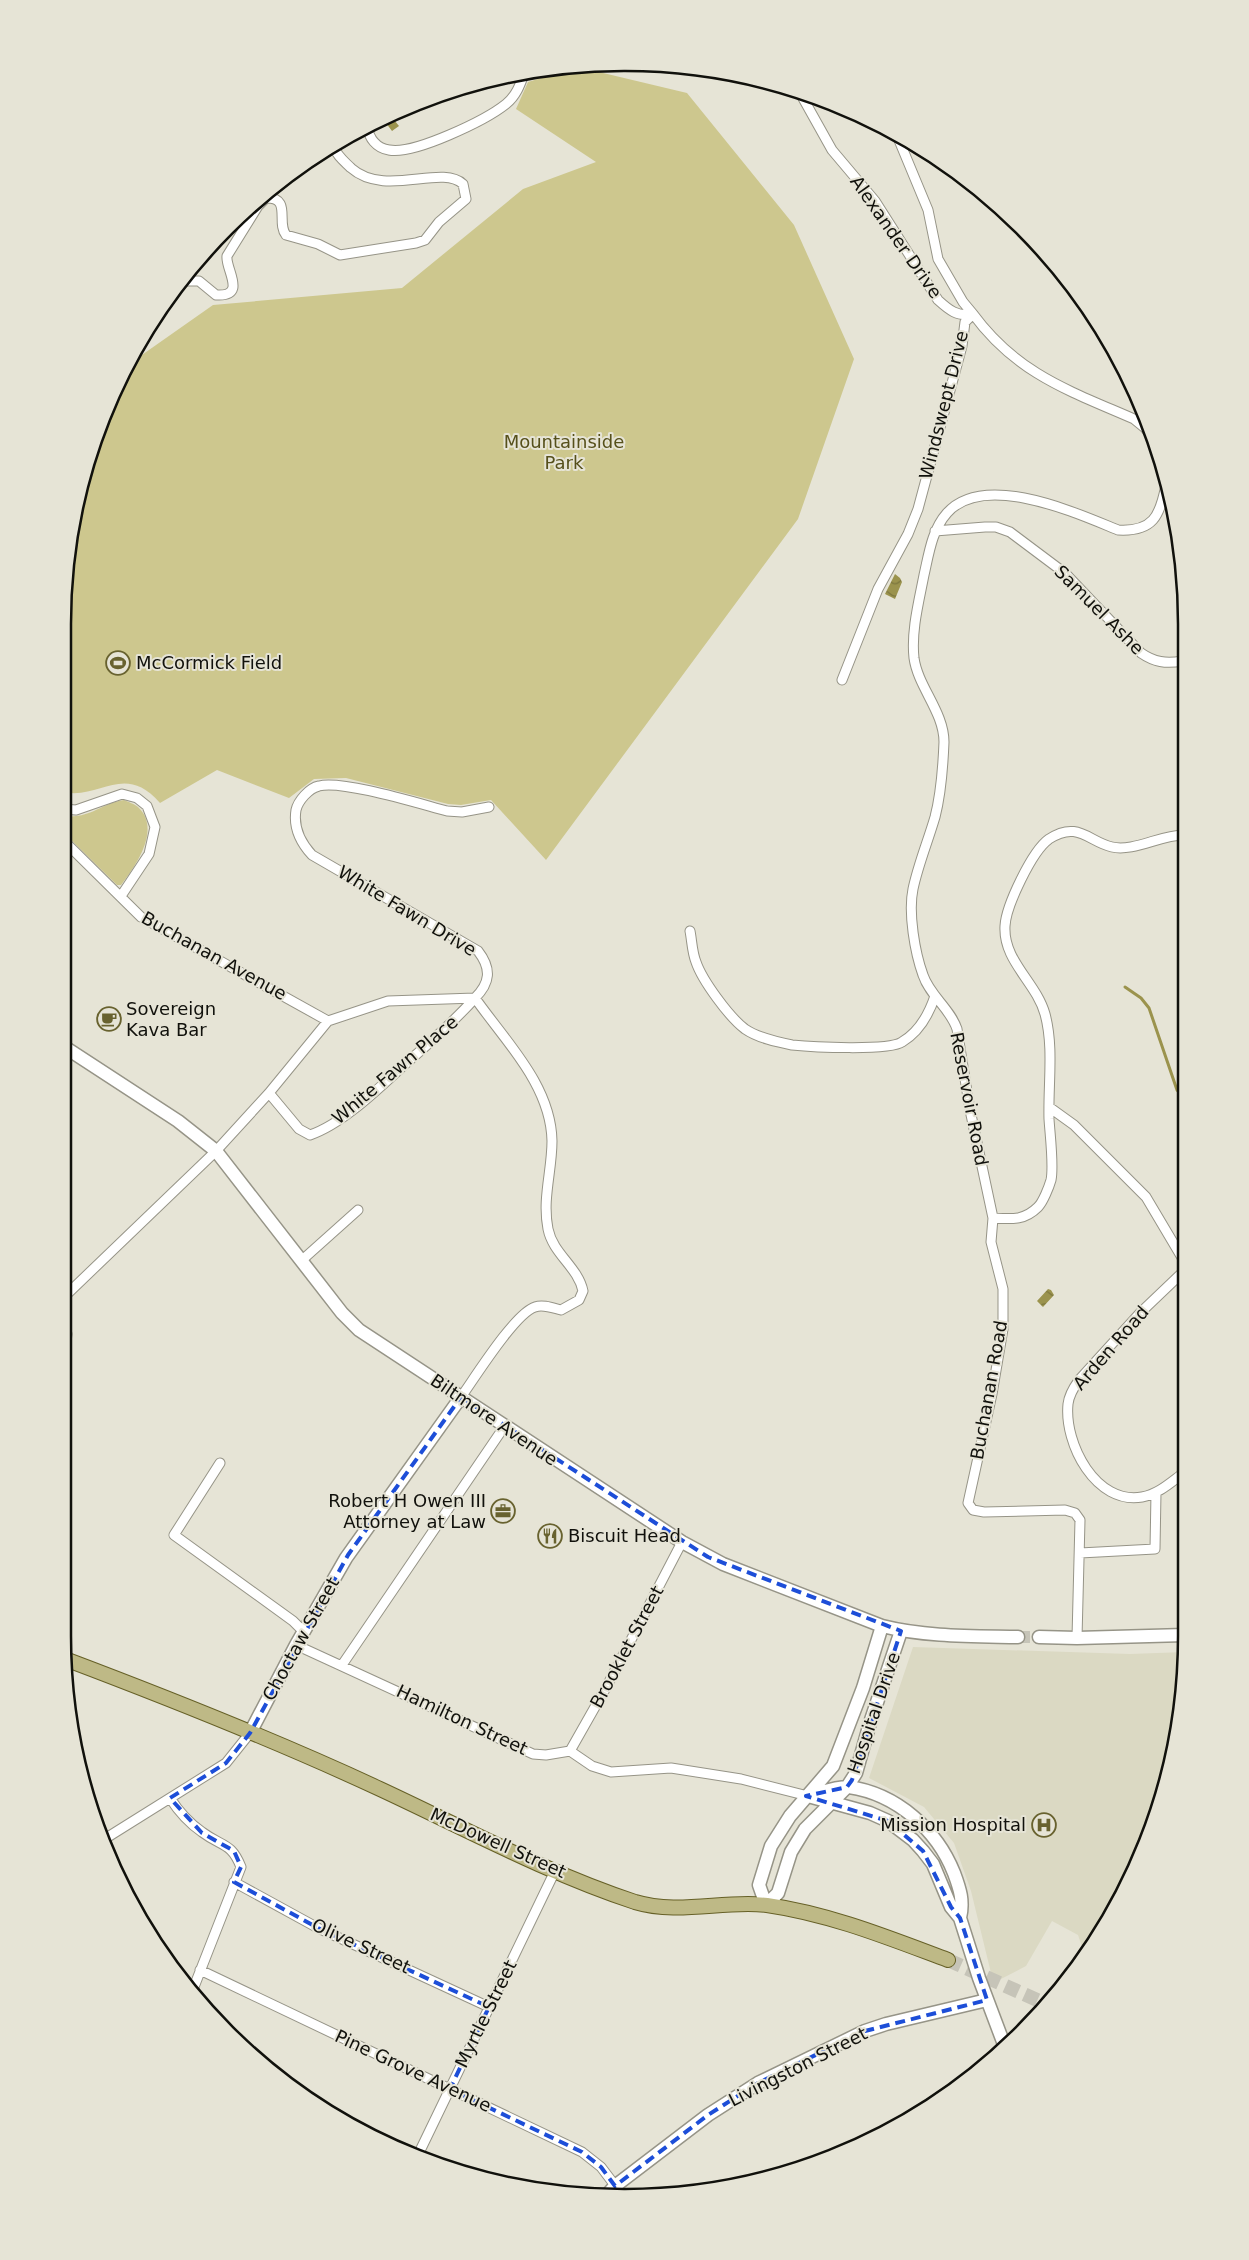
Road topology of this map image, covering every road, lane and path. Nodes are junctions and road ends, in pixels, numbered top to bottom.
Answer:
1 (521, 81) edge
2 (805, 102) edge
3 (370, 133) edge
4 (901, 145) edge
5 (337, 152) edge
6 (273, 199) edge
7 (251, 217) edge
8 (192, 281) edge
9 (973, 314) junction
10 (1140, 424) edge
11 (1163, 497) edge
12 (935, 531) junction
13 (1178, 661) edge
14 (842, 680) dead end
15 (489, 807) dead end
16 (71, 810) edge
17 (1178, 835) edge
18 (71, 848) edge
19 (121, 896) junction
20 (690, 931) dead end
21 (935, 996) junction
22 (475, 998) junction
23 (328, 1021) junction
24 (71, 1051) edge
25 (269, 1093) junction
26 (1049, 1107) junction
27 (216, 1151) junction
28 (358, 1210) dead end
29 (993, 1218) junction
30 (1178, 1251) edge
31 (301, 1261) junction
32 (1178, 1277) edge
33 (71, 1290) edge
34 (461, 1398) junction
35 (504, 1427) junction
36 (220, 1463) dead end
37 (1178, 1477) edge
38 (1156, 1493) junction
39 (682, 1542) junction
40 (1080, 1553) junction
41 (882, 1626) junction
42 (303, 1631) junction
43 (901, 1631) junction
44 (1178, 1635) edge
45 (1039, 1637) tunnel mouth
46 (1018, 1638) tunnel mouth
47 (1077, 1638) junction
48 (296, 1645) junction
49 (72, 1662) edge
50 (342, 1665) junction
51 (250, 1733) junction
52 (570, 1750) junction
53 (847, 1787) junction
54 (808, 1796) junction
55 (170, 1798) junction
56 (831, 1803) junction
57 (109, 1836) edge
58 (555, 1871) junction
59 (234, 1882) junction
60 (766, 1905) junction
61 (960, 1918) junction
62 (948, 1960) tunnel mouth
63 (200, 1970) junction
64 (195, 1983) edge
65 (987, 2000) junction
66 (488, 2007) junction
67 (1002, 2039) edge
68 (450, 2089) junction
69 (421, 2150) edge
70 (617, 2189) edge
71 (622, 2189) edge

1 - 3 street
2 - 9 street, Alexander Drive
4 - 9 street, Windswept Drive
5 - 6 street
7 - 8 street
9 - 10 street
9 - 14 street, Windswept Drive
11 - 12 street, Reservoir Road
12 - 13 street, Samuel Ashe
12 - 21 street, Reservoir Road
15 - 22 street, White Fawn Drive
16 - 19 street
17 - 26 street
18 - 19 street, Buchanan Avenue
19 - 23 street, Buchanan Avenue
20 - 21 street
21 - 29 street, Reservoir Road
22 - 23 street
22 - 25 street, White Fawn Place
22 - 34 street
23 - 25 street
24 - 27 street, Biltmore Avenue
25 - 27 street
26 - 29 street
26 - 30 street
27 - 31 street, Biltmore Avenue
27 - 33 street
28 - 31 street
29 - 40 street, Buchanan Road
31 - 34 street, Biltmore Avenue
32 - 38 street, Arden Road
34 - 35 street, Biltmore Avenue
34 - 42 street, Choctaw Street
35 - 39 street, Biltmore Avenue
35 - 50 street
36 - 42 street
37 - 38 street, Arden Road
38 - 40 street
39 - 41 street, Biltmore Avenue
39 - 52 street, Brooklet Street
40 - 47 street
41 - 43 street, Biltmore Avenue
41 - 54 street, Hospital Drive
42 - 48 street, Choctaw Street
43 - 46 street, Biltmore Avenue
43 - 53 street, Hospital Drive
44 - 47 street
45 - 47 street
48 - 50 street, Hamilton Street
48 - 51 street, Choctaw Street
49 - 51 main road, McDowell Street
50 - 52 street, Hamilton Street
51 - 55 street, Choctaw Street
51 - 58 main road, McDowell Street
52 - 54 street
53 - 54 street
53 - 56 street, Hospital Drive
53 - 61 street
54 - 56 street
54 - 60 street, Hospital Drive
55 - 57 street, Choctaw Street
55 - 59 street
56 - 60 street, Hospital Drive
56 - 61 street
58 - 60 main road, McDowell Street
58 - 66 street, Myrtle Street
59 - 63 street
59 - 66 street, Olive Street
60 - 62 main road, McDowell Street
61 - 65 street
63 - 64 street
63 - 68 street, Pine Grove Avenue
65 - 67 street
65 - 71 street, Livingston Street
66 - 68 street, Myrtle Street
68 - 69 street, Myrtle Street
68 - 70 street, Pine Grove Avenue

